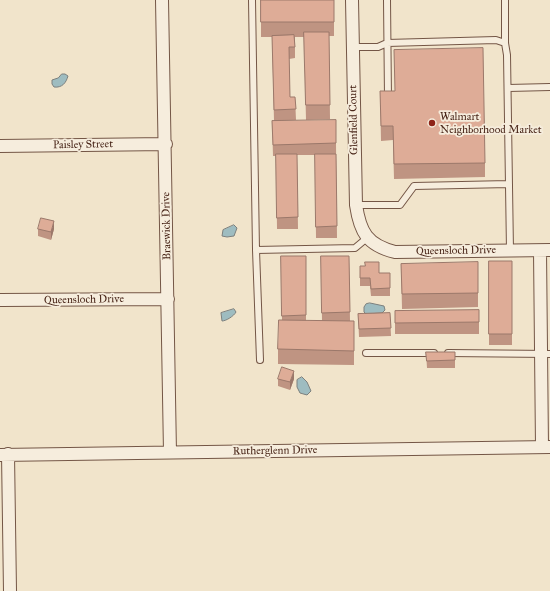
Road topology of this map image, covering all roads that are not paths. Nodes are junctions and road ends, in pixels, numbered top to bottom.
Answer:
1 (162, 0) edge
2 (352, 0) edge
3 (387, 0) edge
4 (505, 0) edge
5 (252, 1) edge
6 (387, 42) junction
7 (505, 43) junction
8 (352, 47) junction
9 (550, 87) edge
10 (508, 88) junction
11 (388, 98) edge
12 (166, 144) junction
13 (0, 146) edge
14 (509, 184) junction
15 (356, 205) junction
16 (367, 238) junction
17 (256, 250) junction
18 (510, 251) junction
19 (545, 251) edge
20 (168, 299) junction
21 (0, 300) edge
22 (366, 353) dead end
23 (545, 354) edge
24 (260, 360) dead end
25 (546, 447) edge
26 (170, 452) junction
27 (4, 454) edge
28 (10, 591) edge

1 - 12 street, Braewick Drive
2 - 8 street, Glenfield Court
3 - 6 lane
4 - 7 lane
5 - 17 lane
6 - 7 lane
6 - 8 lane
6 - 11 lane
7 - 10 lane
8 - 15 street, Glenfield Court
9 - 10 lane
10 - 14 lane
12 - 13 street, Paisley Street
12 - 20 street, Braewick Drive
14 - 15 lane
14 - 18 lane
15 - 16 street, Glenfield Court
16 - 17 lane
16 - 18 street, Queensloch Drive
17 - 24 lane
18 - 19 street, Queensloch Drive
19 - 23 street
20 - 21 street, Queensloch Drive
20 - 26 street, Braewick Drive
22 - 23 lane
23 - 25 street
25 - 26 street, Rutherglenn Drive
26 - 27 street, Rutherglenn Drive
27 - 28 street

